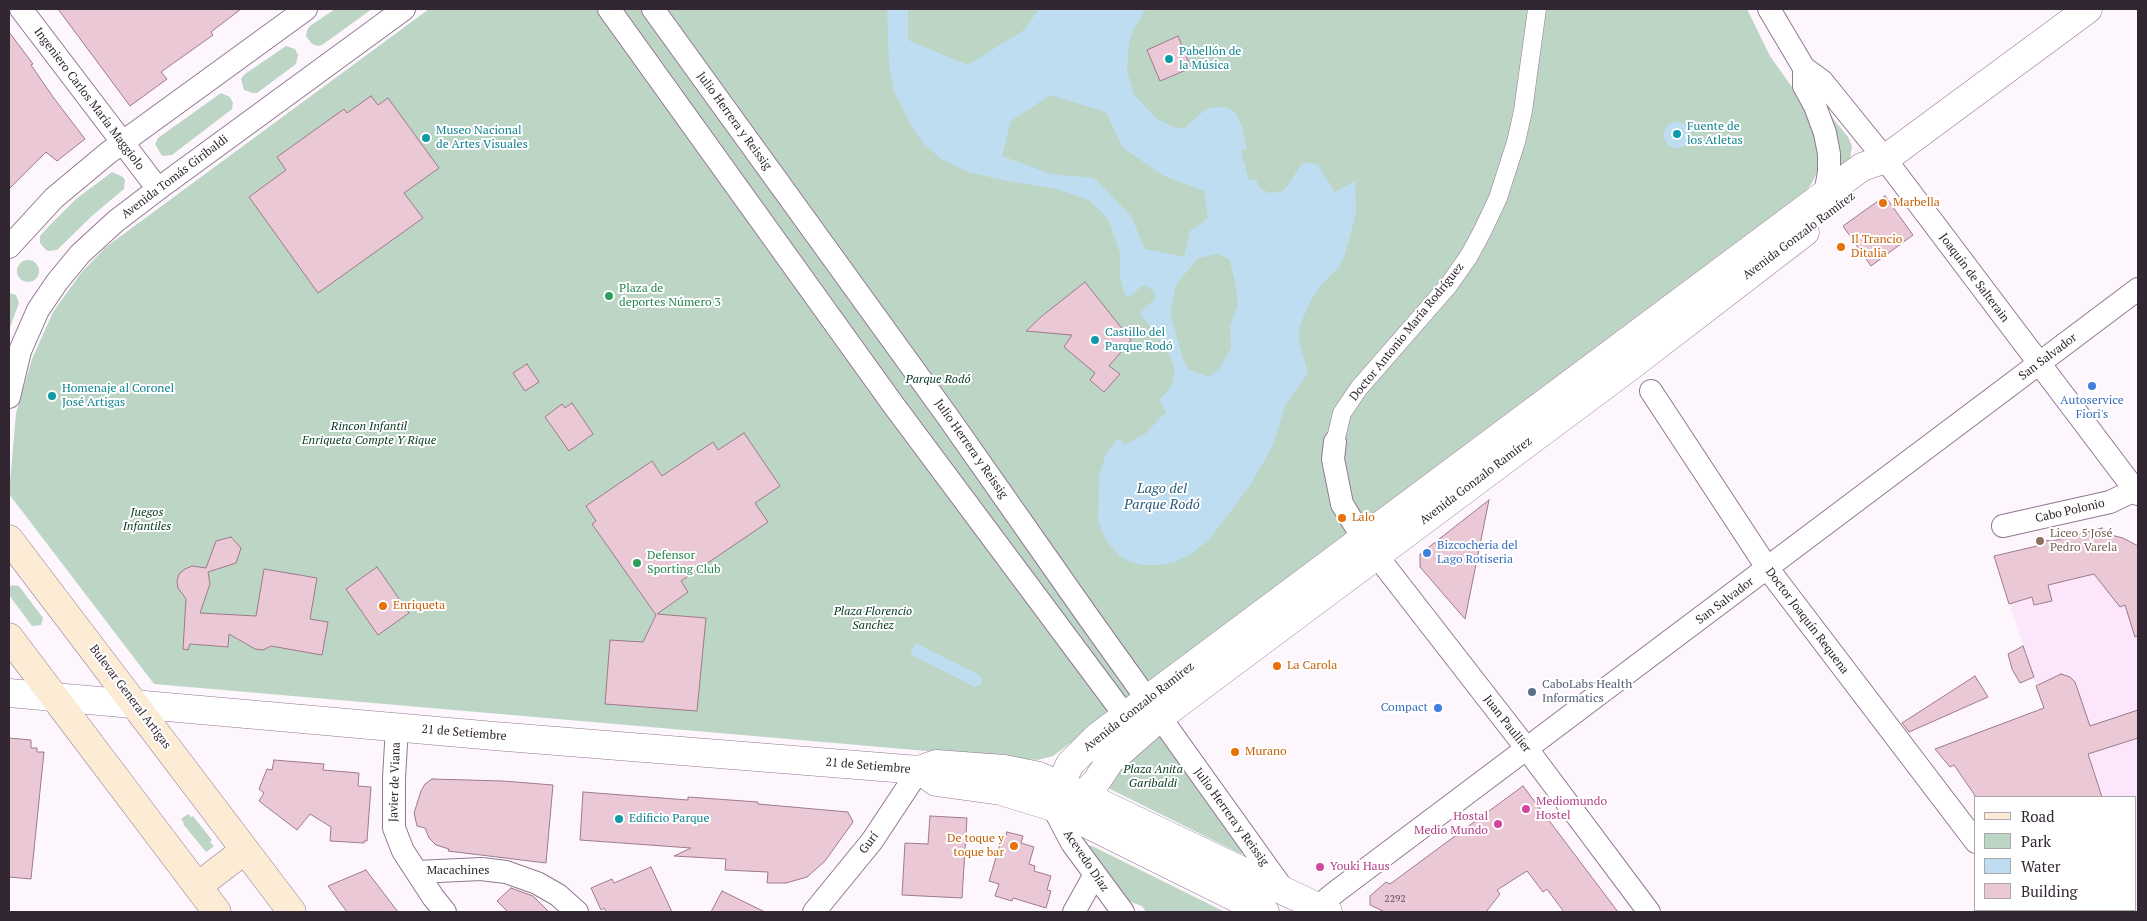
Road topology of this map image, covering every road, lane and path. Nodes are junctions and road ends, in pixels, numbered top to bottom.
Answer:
1 (21, 9) edge
2 (306, 9) edge
3 (404, 9) edge
4 (609, 9) edge
5 (653, 9) edge
6 (1537, 9) edge
7 (1769, 9) edge
8 (2088, 9) edge
9 (1804, 68) junction
10 (123, 142) junction
11 (1885, 159) junction
12 (158, 189) junction
13 (1825, 194) junction
14 (9, 248) edge
15 (2138, 290) edge
16 (2039, 364) junction
17 (1651, 391) dead end
18 (9, 396) edge
19 (1335, 442) joint
20 (2137, 492) edge
21 (2003, 526) dead end
22 (10, 544) edge
23 (1369, 547) junction
24 (1768, 569) junction
25 (9, 637) edge
26 (9, 693) edge
27 (54, 698) junction
28 (136, 705) junction
29 (1153, 708) junction
30 (1132, 725) junction
31 (397, 727) junction
32 (1527, 749) junction
33 (920, 770) junction
34 (1065, 796) junction
35 (1974, 839) edge
36 (245, 850) junction
37 (417, 872) junction
38 (1094, 876) junction
39 (198, 886) junction
40 (1285, 892) junction
41 (1319, 911) edge
42 (217, 912) edge
43 (292, 912) edge
44 (445, 912) edge
45 (577, 912) edge
46 (814, 912) edge
47 (1074, 912) edge
48 (1123, 912) edge
49 (1266, 912) edge
50 (1649, 912) edge

1 - 10 street, Ingeniero Carlos María Maggiolo
2 - 10 street
3 - 12 street, Avenida Tomás Giribaldi
4 - 30 street
5 - 29 street, Julio Herrera y Reissig
6 - 19 street, Doctor Antonio María Rodríguez
7 - 9 street, Joaquín de Salterain
8 - 11 street, Avenida Gonzalo Ramírez
9 - 11 street, Joaquín de Salterain
9 - 13 street, Joaquín de Salterain
10 - 12 street, Ingeniero Carlos María Maggiolo
10 - 14 street
11 - 13 street, Avenida Gonzalo Ramírez
11 - 16 street, Joaquín de Salterain
11 - 23 street, Avenida Gonzalo Ramírez
12 - 18 street, Avenida Tomás Giribaldi
13 - 23 street, Avenida Gonzalo Ramírez
15 - 16 street, San Salvador
16 - 20 street, Joaquín de Salterain
16 - 24 street, San Salvador
17 - 24 street, Doctor Joaquín Requena
19 - 23 street, Doctor Antonio María Rodríguez
20 - 21 street, Cabo Polonio
22 - 28 main road, Bulevar General Artigas
23 - 29 street, Avenida Gonzalo Ramírez
23 - 32 street, Juan Paullier
24 - 32 street, San Salvador
24 - 35 street, Doctor Joaquín Requena
25 - 27 main road
26 - 27 street, 21 de Setiembre
27 - 28 street, 21 de Setiembre
27 - 39 main road
28 - 31 street, 21 de Setiembre
28 - 36 main road, Bulevar General Artigas
29 - 30 street, Avenida Gonzalo Ramírez
29 - 40 street, Julio Herrera y Reissig
30 - 34 street, Avenida Gonzalo Ramírez
31 - 33 street, 21 de Setiembre
31 - 37 street, Javier de Viana
32 - 41 street, San Salvador
32 - 50 street, Juan Paullier
33 - 34 street, 21 de Setiembre
33 - 46 street, Gurí
34 - 38 street, Acevedo Díaz
34 - 40 street, 21 de Setiembre
34 - 49 street, 21 de Setiembre
36 - 39 main road
36 - 43 main road, Bulevar General Artigas
37 - 44 street, Javier de Viana
37 - 45 street, Macachines
38 - 47 street
38 - 48 street, Acevedo Díaz
39 - 42 main road
40 - 41 street, 21 de Setiembre

